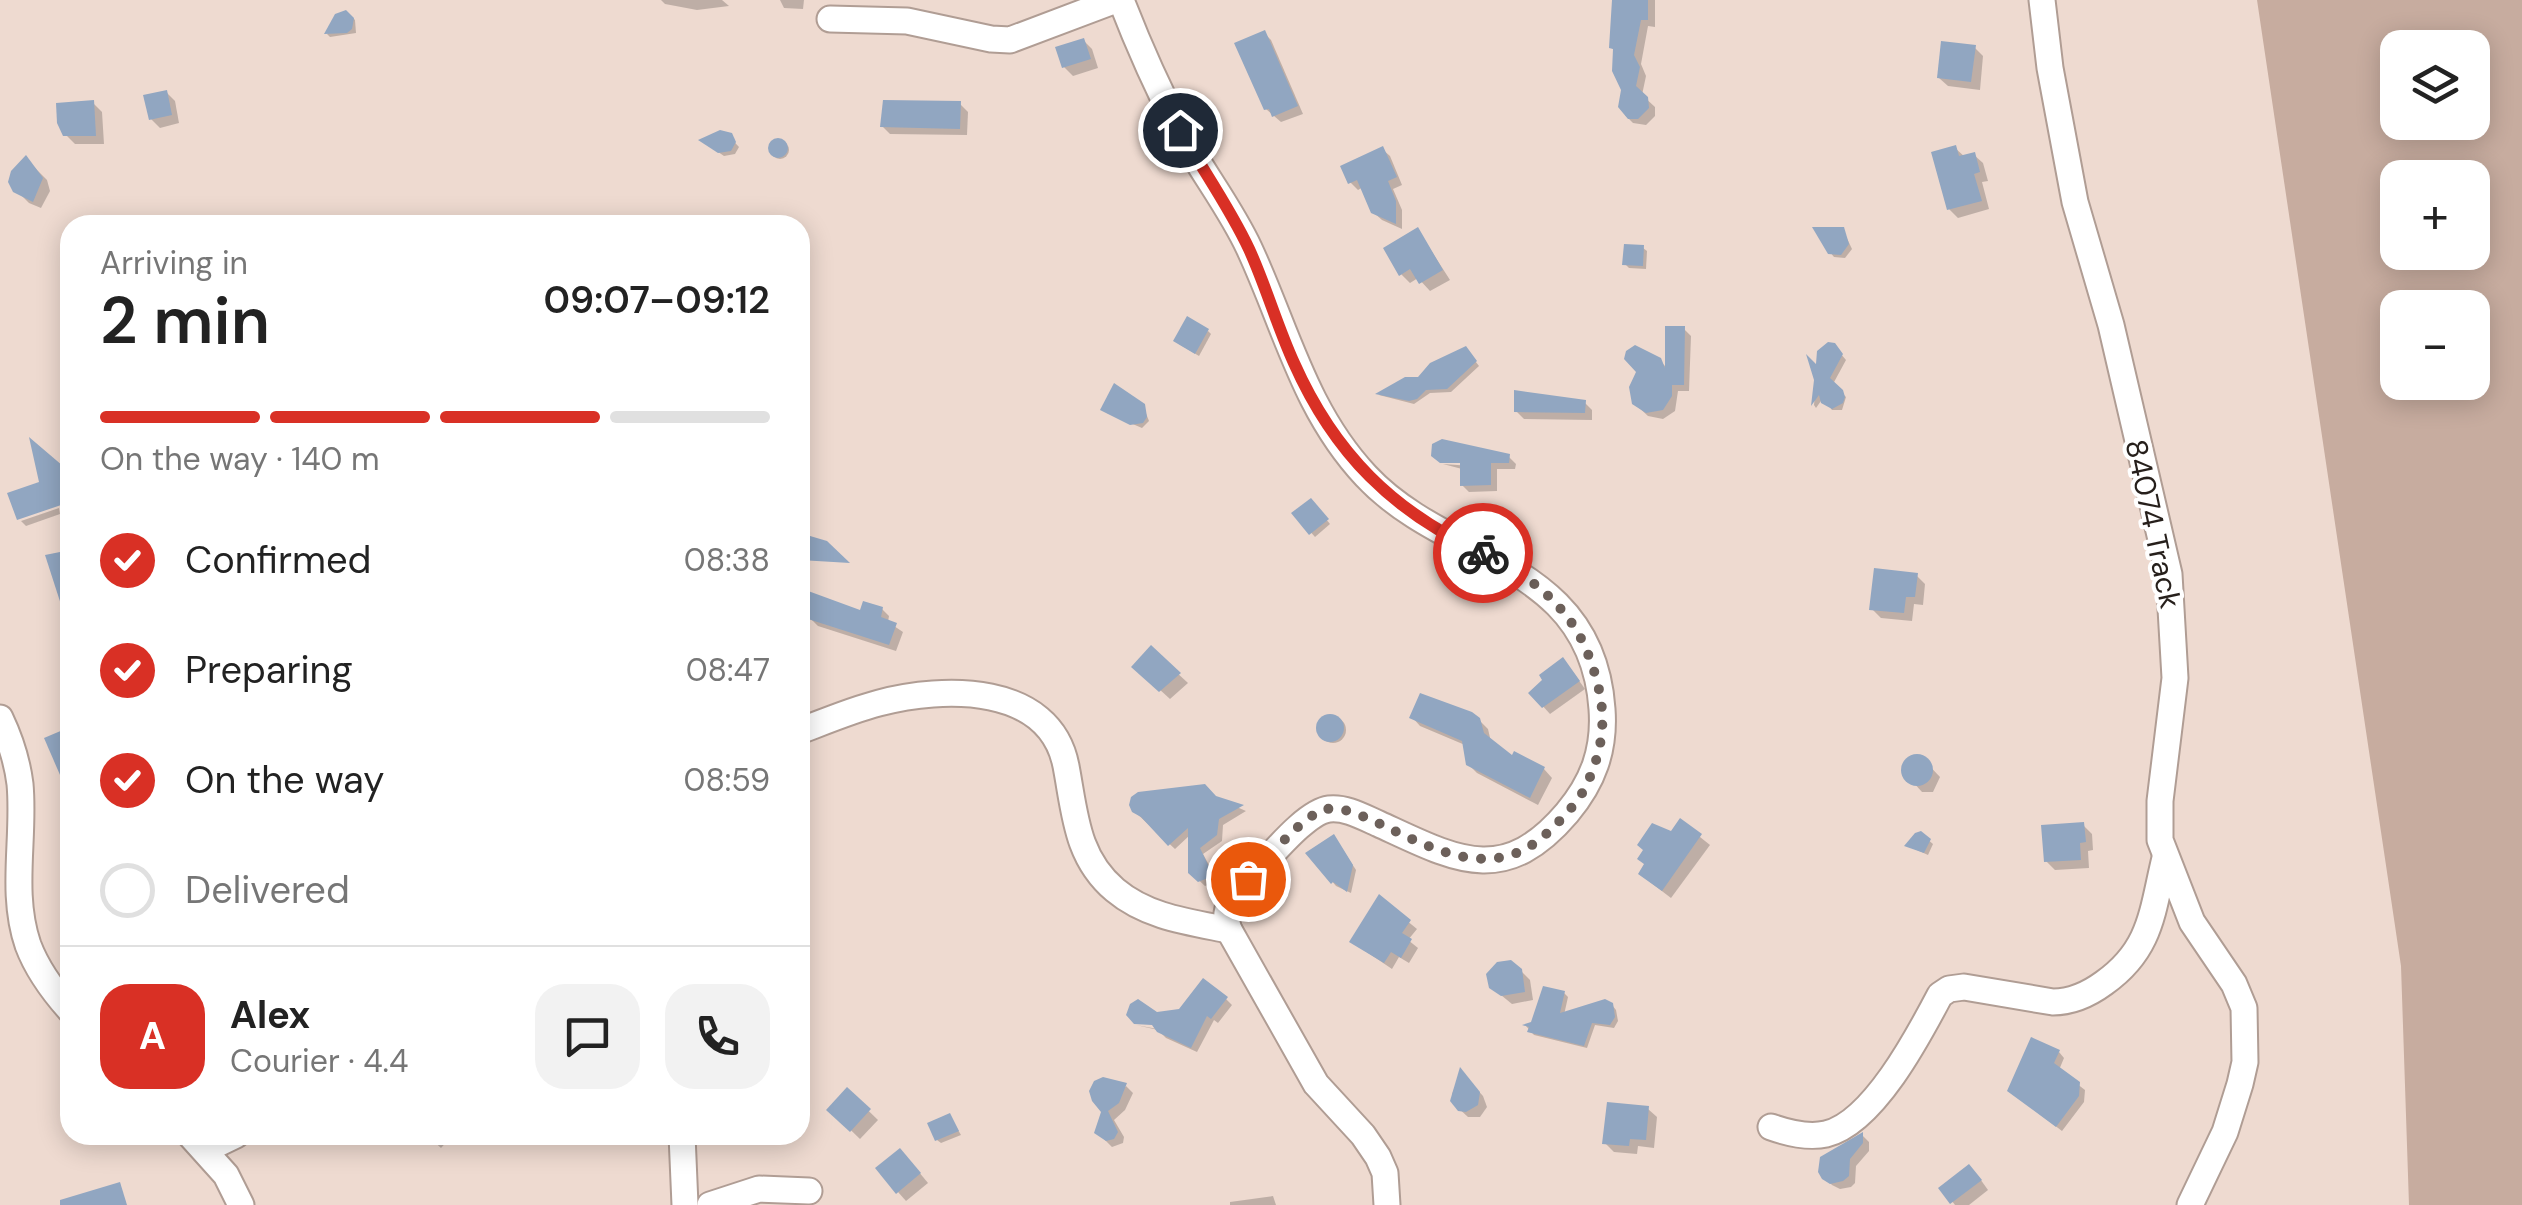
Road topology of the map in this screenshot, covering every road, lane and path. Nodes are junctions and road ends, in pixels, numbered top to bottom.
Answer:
1 (1119, 0) edge
2 (2042, 0) edge
3 (830, 19) dead end
4 (0, 718) edge
5 (810, 728) edge
6 (2165, 858) junction
7 (1229, 930) junction
8 (60, 997) edge
9 (1771, 1127) dead end
10 (199, 1145) edge
11 (682, 1145) edge
12 (809, 1190) dead end
13 (241, 1205) edge
14 (685, 1205) edge
15 (710, 1205) edge
16 (1387, 1205) edge
17 (2190, 1205) edge

1 - 3 street
1 - 7 street
2 - 6 street, 84074 Track
4 - 8 street
5 - 7 street
6 - 9 street
6 - 17 street, 84074 Track
7 - 16 street
10 - 13 street
11 - 14 street
12 - 15 street

